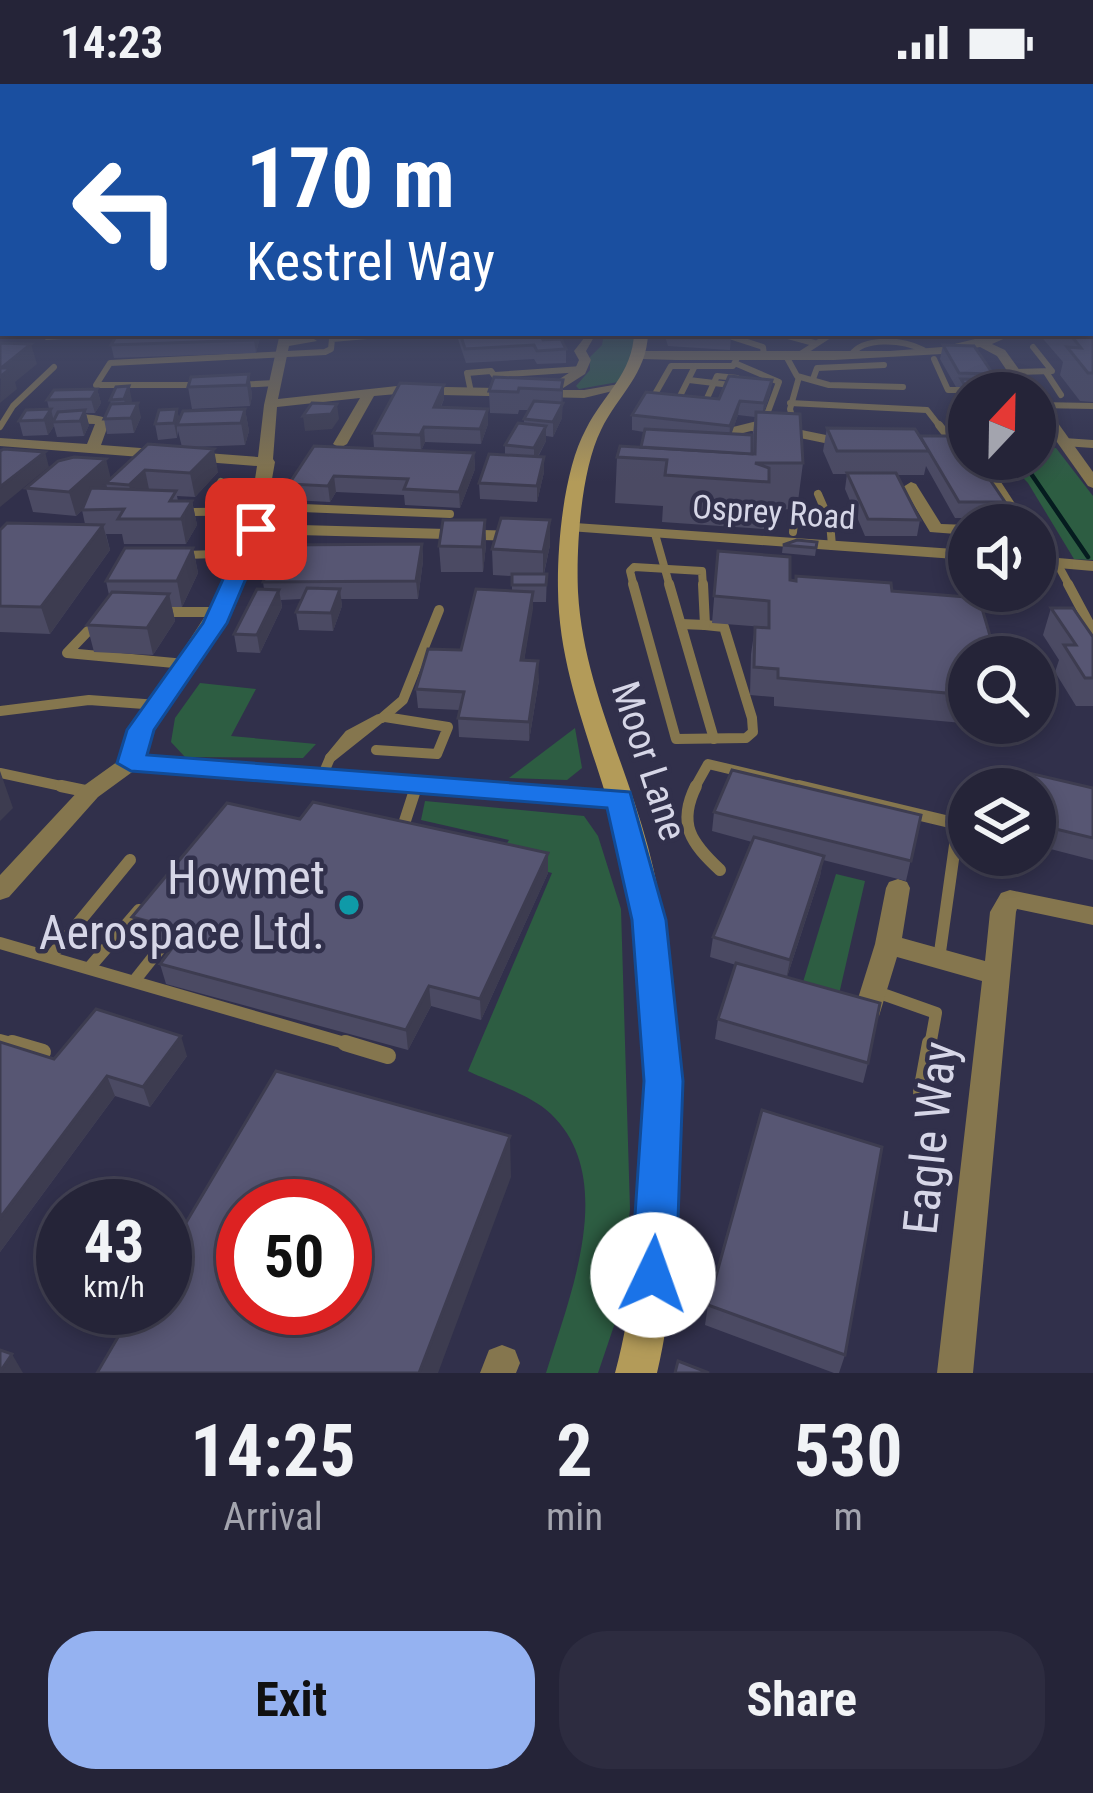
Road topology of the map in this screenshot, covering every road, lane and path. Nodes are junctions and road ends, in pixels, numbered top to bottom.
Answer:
1 (117, 362) edge
2 (280, 362) edge
3 (584, 362) edge
4 (637, 362) edge
5 (721, 362) edge
6 (740, 362) edge
7 (794, 362) edge
8 (932, 362) edge
9 (1008, 362) edge
10 (1048, 362) edge
11 (884, 365) dead end
12 (694, 366) junction
13 (54, 367) dead end
14 (582, 370) junction
15 (1015, 372) edge
16 (1046, 372) edge
17 (535, 373) junction
18 (495, 375) junction
19 (799, 377) junction
20 (813, 379) junction
21 (688, 380) junction
22 (276, 383) junction
23 (208, 385) edge
24 (221, 385) edge
25 (903, 387) dead end
26 (1056, 387) edge
27 (571, 388) junction
28 (619, 388) junction
29 (500, 389) junction
30 (948, 390) edge
31 (371, 391) junction
32 (471, 392) junction
33 (1061, 395) dead end
34 (790, 403) junction
35 (676, 404) junction
36 (1056, 405) edge
37 (1093, 406) edge
38 (270, 411) junction
39 (57, 418) edge
40 (247, 419) edge
41 (0, 427) edge
42 (734, 431) edge
43 (1056, 431) edge
44 (0, 442) edge
45 (842, 442) edge
46 (926, 442) edge
47 (1064, 442) junction
48 (340, 443) edge
49 (1093, 444) edge
50 (91, 453) junction
51 (268, 462) junction
52 (221, 482) dead end
53 (1093, 483) edge
54 (911, 487) dead end
55 (818, 494) dead end
56 (302, 508) dead end
57 (194, 512) edge
58 (398, 512) junction
59 (260, 513) junction
60 (450, 514) edge
61 (827, 515) junction
62 (575, 528) junction
63 (948, 529) edge
64 (794, 532) dead end
65 (393, 533) junction
66 (655, 535) junction
67 (545, 536) edge
68 (832, 546) junction
69 (248, 553) junction
70 (948, 555) edge
71 (178, 556) edge
72 (1057, 563) joint
73 (1093, 566) edge
74 (662, 567) junction
75 (439, 610) dead end
76 (147, 612) edge
77 (221, 612) junction
78 (681, 624) junction
79 (706, 625) junction
80 (88, 631) edge
81 (1093, 631) edge
82 (189, 665) junction
83 (158, 705) junction
84 (0, 711) edge
85 (382, 718) junction
86 (714, 739) junction
87 (376, 750) dead end
88 (131, 763) junction
89 (325, 769) junction
90 (0, 773) edge
91 (416, 787) junction
92 (90, 792) junction
93 (620, 799) junction
94 (382, 824) edge
95 (130, 860) dead end
96 (720, 870) dead end
97 (898, 888) dead end
98 (0, 890) edge
99 (146, 902) edge
100 (1093, 916) edge
101 (0, 943) edge
102 (888, 944) junction
103 (162, 946) dead end
104 (52, 955) junction
105 (939, 959) junction
106 (90, 967) junction
107 (994, 974) junction
108 (135, 980) junction
109 (872, 999) joint
110 (0, 1040) edge
111 (43, 1052) edge
112 (388, 1056) dead end
113 (921, 1092) dead end
114 (636, 1373) edge
115 (955, 1373) edge

1 - 23 lane
2 - 22 street
3 - 14 street
4 - 28 main road, Moor Lane
5 - 12 lane
6 - 42 lane
7 - 19 lane
8 - 30 lane
9 - 15 street
10 - 16 lane
11 - 20 lane
12 - 21 lane
12 - 35 lane
13 - 41 lane
14 - 17 lane
14 - 27 street
17 - 18 lane
17 - 29 lane
18 - 29 lane
18 - 32 lane
19 - 20 lane
19 - 34 lane
20 - 25 lane
21 - 35 lane
21 - 35 lane
22 - 24 lane
22 - 38 street
26 - 33 lane
27 - 28 street
27 - 29 street
28 - 62 main road, Moor Lane
29 - 32 street
31 - 32 street
31 - 38 street
31 - 48 street
34 - 45 lane
34 - 46 lane
36 - 37 lane
38 - 40 lane
38 - 51 street
39 - 50 street
43 - 47 street
44 - 50 street
47 - 49 lane
47 - 53 street
50 - 51 street
51 - 59 street
52 - 59 lane
54 - 63 street
55 - 61 lane
56 - 58 lane
57 - 59 lane
58 - 60 lane
58 - 65 lane
59 - 65 street
59 - 69 street
61 - 64 lane
61 - 68 lane
62 - 66 street, Osprey Road
62 - 93 main road, Moor Lane
65 - 67 street
66 - 68 street, Osprey Road
66 - 74 lane
68 - 70 street, Osprey Road
69 - 71 lane
69 - 77 street
72 - 73 street
72 - 81 lane
74 - 78 lane
74 - 79 lane
74 - 86 lane
75 - 85 lane
76 - 77 lane
77 - 82 street
78 - 79 lane
78 - 86 lane
79 - 86 lane
80 - 82 lane
82 - 83 street
83 - 84 lane
83 - 88 street
85 - 87 lane
85 - 89 lane
88 - 89 street
88 - 92 street
89 - 91 street
90 - 92 lane
91 - 93 street
91 - 94 lane
92 - 98 street
93 - 114 main road, Moor Lane
95 - 104 lane
96 - 105 lane
97 - 102 street
99 - 106 lane
100 - 107 street, Eagle Way
101 - 104 lane
102 - 105 street
102 - 109 street
103 - 108 lane
104 - 106 lane
105 - 107 street
106 - 108 lane
107 - 115 street, Eagle Way
108 - 112 lane
109 - 113 lane
110 - 111 lane

